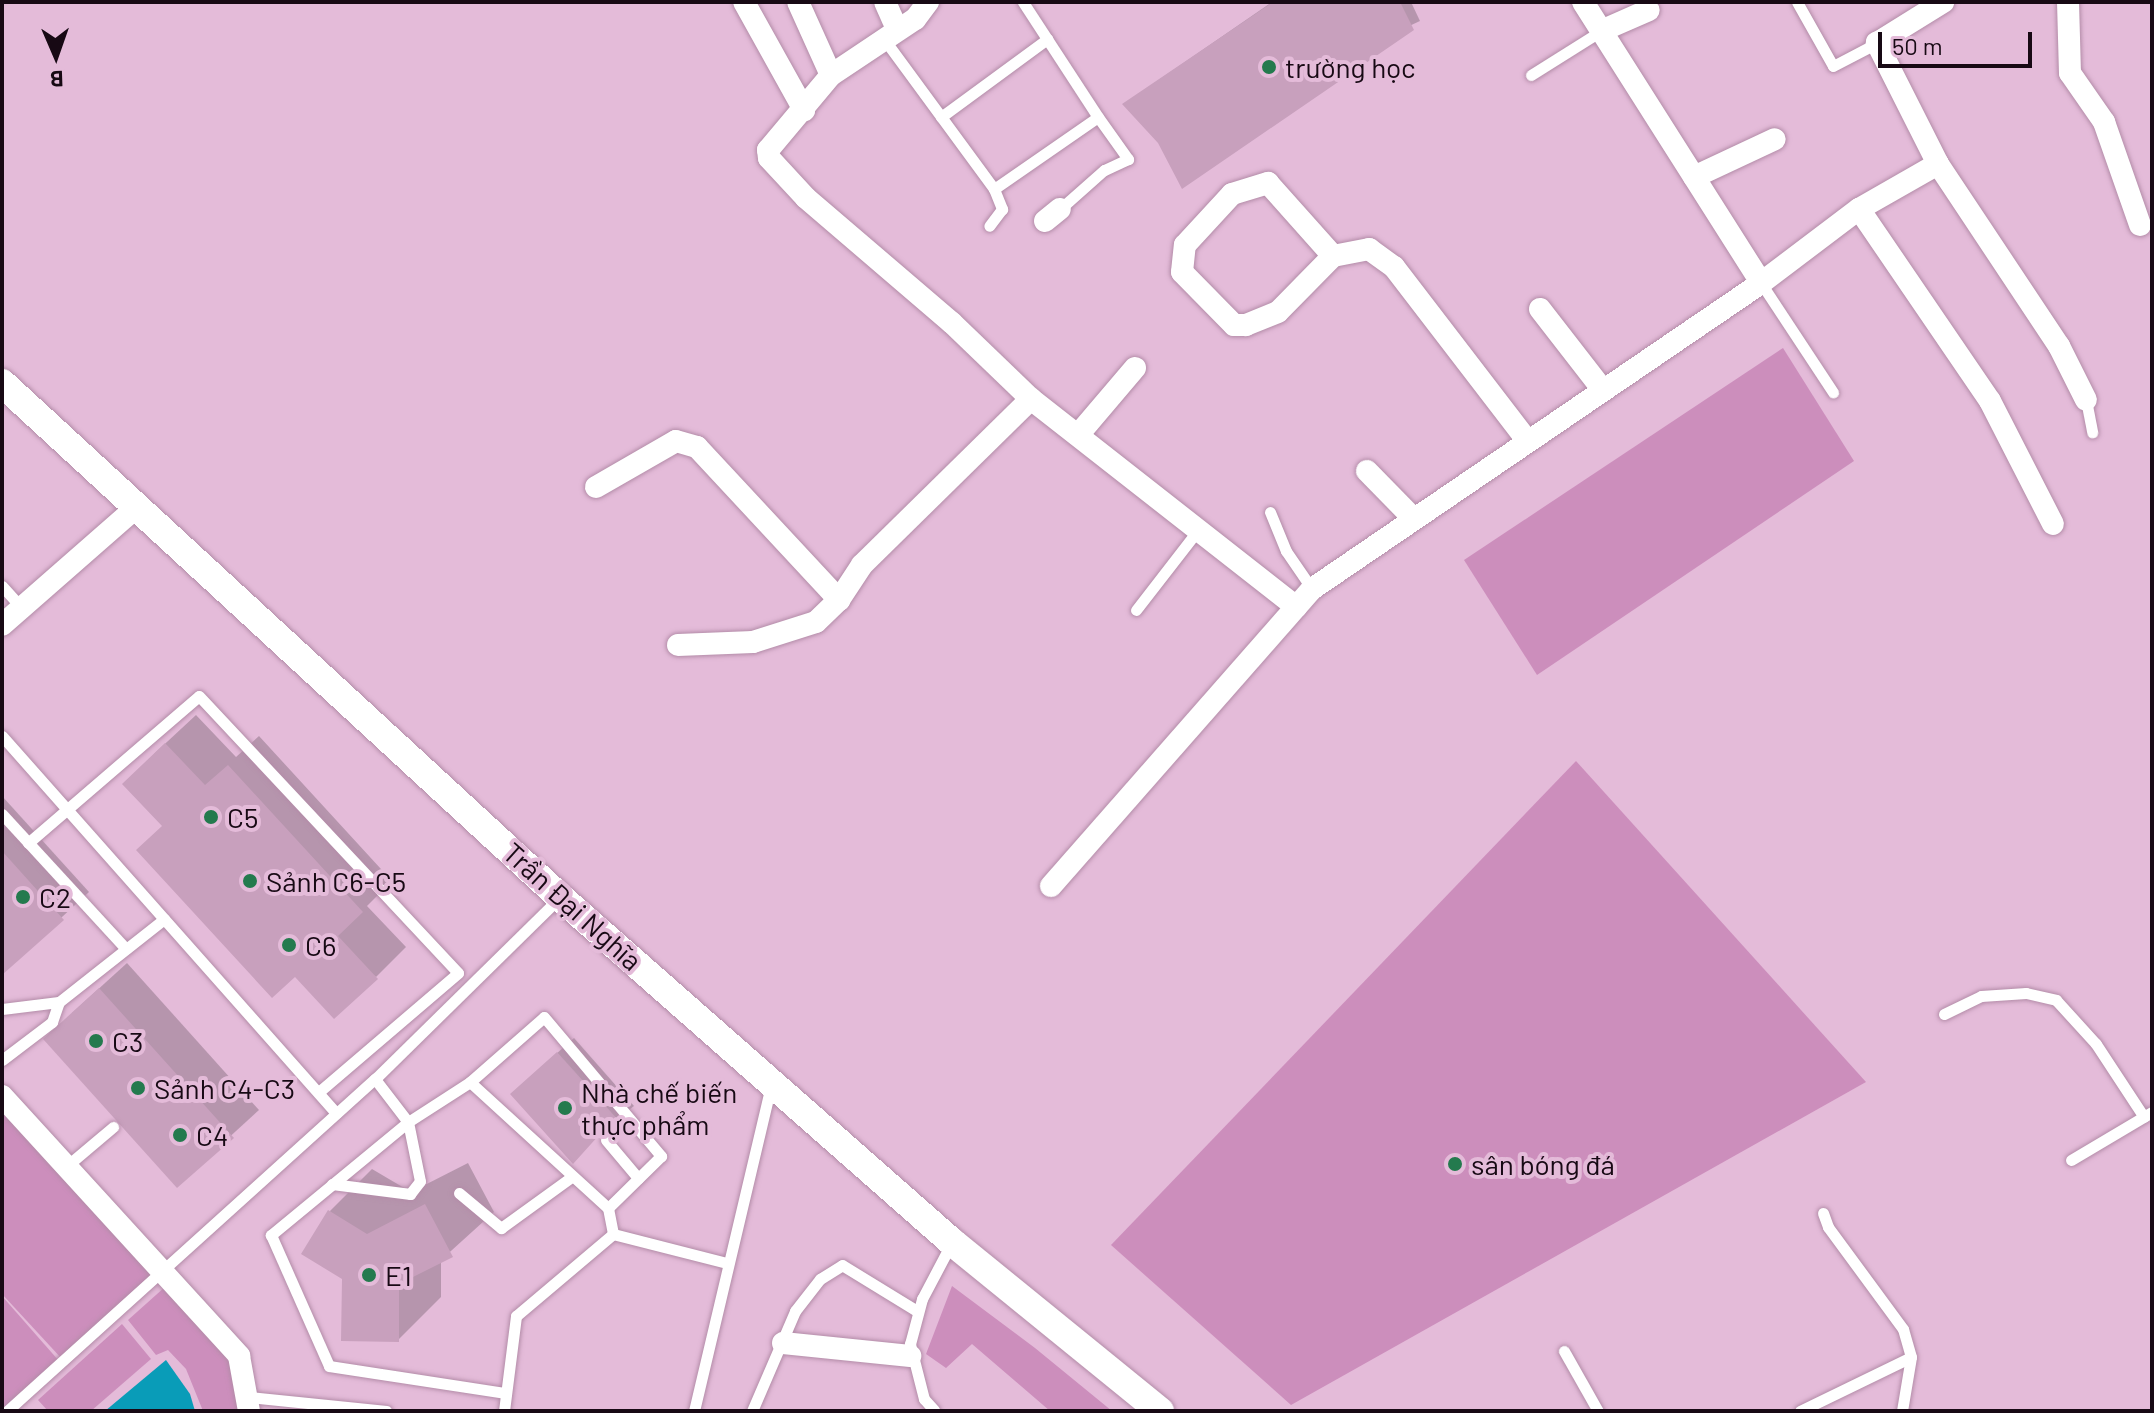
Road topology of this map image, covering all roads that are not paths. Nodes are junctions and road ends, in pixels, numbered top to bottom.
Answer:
1 (744, 2) edge
2 (798, 2) edge
3 (885, 2) edge
4 (928, 2) edge
5 (1023, 2) edge
6 (1583, 2) edge
7 (1797, 2) edge
8 (1943, 2) edge
9 (2068, 2) edge
10 (1649, 10) dead end
11 (1601, 31) junction
12 (891, 34) junction
13 (1047, 39) junction
14 (1877, 43) junction
15 (831, 75) junction
16 (1531, 75) dead end
17 (804, 110) junction
18 (941, 117) junction
19 (1098, 117) junction
20 (1775, 139) dead end
21 (1938, 164) junction
22 (1694, 177) junction
23 (994, 189) junction
24 (1859, 209) junction
25 (1052, 215) dead end
26 (2140, 225) dead end
27 (989, 226) dead end
28 (1333, 256) junction
29 (1761, 283) junction
30 (1540, 309) dead end
31 (1135, 368) dead end
32 (2, 383) edge
33 (1602, 389) junction
34 (1833, 392) dead end
35 (1031, 399) junction
36 (2086, 400) joint
37 (2092, 432) dead end
38 (1078, 435) junction
39 (1526, 439) junction
40 (1367, 471) dead end
41 (596, 487) dead end
42 (137, 507) junction
43 (1270, 512) dead end
44 (1412, 517) junction
45 (2053, 524) dead end
46 (1198, 530) junction
47 (2, 586) edge
48 (1312, 589) junction
49 (839, 600) junction
50 (1296, 607) junction
51 (22, 608) junction
52 (1136, 610) dead end
53 (2, 625) edge
54 (678, 645) dead end
55 (2, 736) edge
56 (67, 806) junction
57 (2, 814) edge
58 (28, 843) junction
59 (1051, 886) dead end
60 (560, 897) junction
61 (164, 919) junction
62 (126, 949) junction
63 (59, 1002) junction
64 (4, 1005) edge
65 (1944, 1014) dead end
66 (2, 1060) edge
67 (375, 1079) junction
68 (772, 1079) junction
69 (470, 1082) junction
70 (320, 1091) junction
71 (2, 1096) edge
72 (336, 1113) junction
73 (2148, 1114) edge
74 (408, 1122) junction
75 (113, 1127) dead end
76 (606, 1140) dead end
77 (2071, 1160) dead end
78 (68, 1165) junction
79 (570, 1178) junction
80 (638, 1178) junction
81 (332, 1184) junction
82 (459, 1193) dead end
83 (608, 1208) junction
84 (1823, 1213) dead end
85 (613, 1234) junction
86 (952, 1242) junction
87 (727, 1263) junction
88 (162, 1273) junction
89 (917, 1311) junction
90 (783, 1343) junction
91 (1564, 1351) dead end
92 (910, 1356) junction
93 (1911, 1357) junction
94 (506, 1393) junction
95 (249, 1404) edge
96 (934, 1410) edge
97 (7, 1411) edge
98 (386, 1411) edge
99 (504, 1411) edge
100 (694, 1411) edge
101 (752, 1411) edge
102 (1160, 1411) edge
103 (1598, 1411) edge
104 (1800, 1411) edge
105 (1902, 1411) edge

1 - 17 street
2 - 15 street
3 - 12 street
4 - 12 street
5 - 13 lane
6 - 11 street
7 - 14 lane
8 - 14 street
9 - 26 street
10 - 11 street
11 - 16 lane
11 - 22 street
12 - 15 street
12 - 18 lane
13 - 18 lane
13 - 19 lane
14 - 21 street
15 - 17 street
17 - 35 street
18 - 23 lane
19 - 23 lane
19 - 25 lane
20 - 22 street
21 - 24 street
21 - 36 street
22 - 29 street
23 - 27 lane
24 - 29 street
24 - 45 street
28 - 28 street
28 - 39 street
29 - 33 street
29 - 34 lane
30 - 33 street
31 - 38 street
32 - 42 street, Trần Đại Nghĩa
33 - 39 street
35 - 38 street
35 - 49 street
36 - 37 lane
38 - 46 street
39 - 44 street
40 - 44 street
41 - 49 street
42 - 51 street
42 - 60 street, Trần Đại Nghĩa
43 - 48 lane
44 - 48 street
46 - 50 street
46 - 52 lane
47 - 51 lane
48 - 50 street
49 - 54 street
50 - 59 street
51 - 53 street
55 - 56 lane
56 - 58 lane
56 - 61 lane
56 - 70 lane
57 - 58 lane
58 - 62 lane
60 - 67 lane
60 - 68 street, Trần Đại Nghĩa
61 - 62 lane
61 - 70 lane
62 - 63 lane
63 - 64 lane
63 - 66 lane
65 - 73 lane
67 - 72 lane
67 - 74 lane
68 - 86 street, Trần Đại Nghĩa
68 - 87 lane
69 - 74 lane
69 - 79 lane
69 - 80 lane
70 - 72 lane
71 - 78 street
72 - 88 lane
73 - 77 lane
74 - 81 lane
74 - 81 lane
75 - 78 lane
76 - 80 lane
78 - 88 street
79 - 82 lane
79 - 83 lane
80 - 83 lane
81 - 94 lane
83 - 85 lane
84 - 93 lane
85 - 87 lane
85 - 94 lane
86 - 89 lane
86 - 102 street, Trần Đại Nghĩa
87 - 100 lane
88 - 95 street
88 - 97 lane
89 - 90 lane
89 - 92 lane
90 - 92 street
90 - 101 lane
91 - 103 lane
92 - 96 lane
93 - 104 lane
93 - 105 lane
94 - 99 lane
95 - 98 lane

